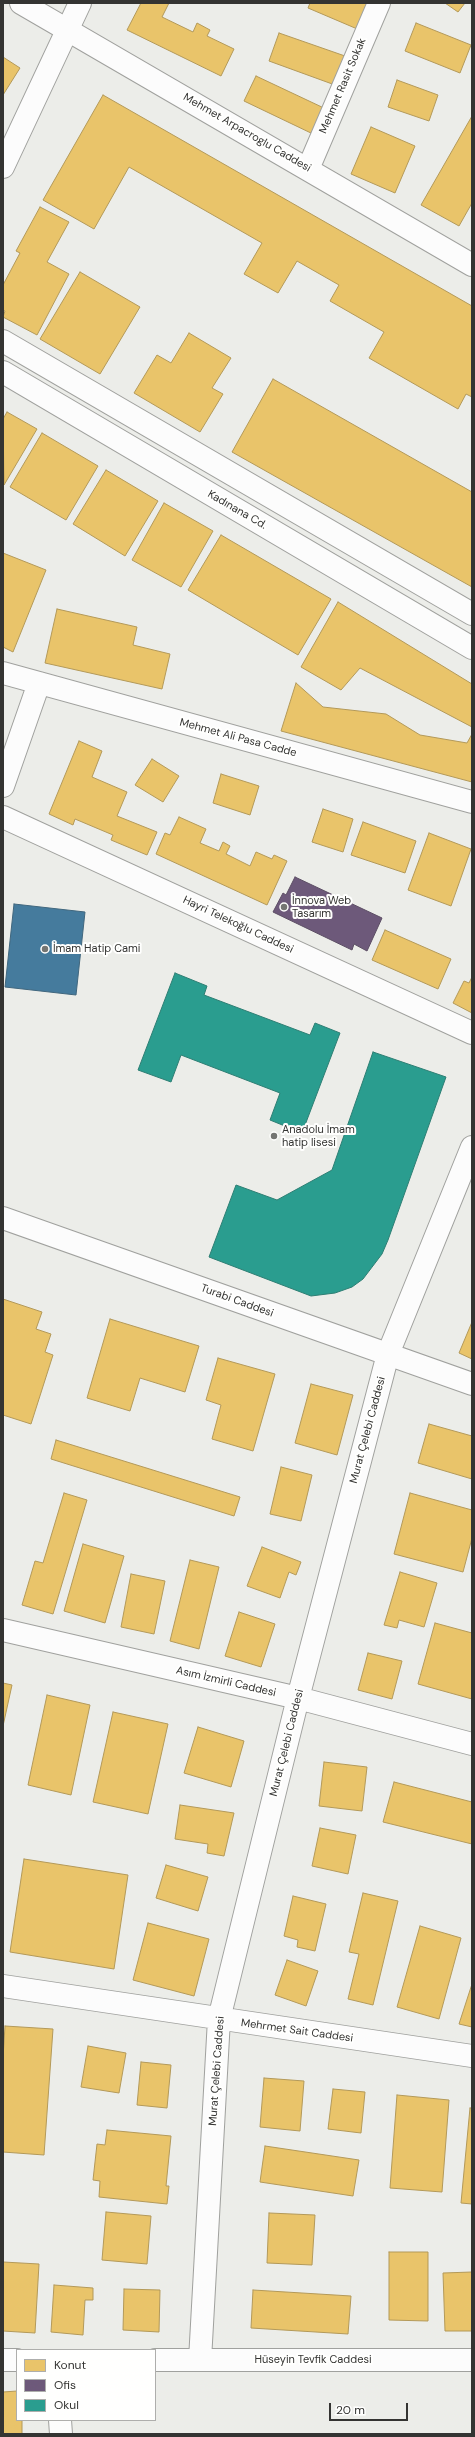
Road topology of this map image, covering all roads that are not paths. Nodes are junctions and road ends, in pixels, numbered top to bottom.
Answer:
1 (21, 3) edge
2 (80, 3) edge
3 (379, 3) edge
4 (68, 29) junction
5 (3, 166) edge
6 (308, 169) junction
7 (472, 265) edge
8 (3, 341) edge
9 (3, 372) edge
10 (472, 614) edge
11 (472, 648) edge
12 (3, 673) edge
13 (39, 683) junction
14 (3, 786) edge
15 (472, 802) edge
16 (3, 816) edge
17 (472, 1033) edge
18 (472, 1147) edge
19 (3, 1218) edge
20 (388, 1354) junction
21 (472, 1384) edge
22 (3, 1630) edge
23 (298, 1698) junction
24 (472, 1744) edge
25 (3, 1986) edge
26 (219, 2019) junction
27 (472, 2056) edge
28 (3, 2360) edge
29 (16, 2360) edge
30 (156, 2360) edge
31 (200, 2360) junction
32 (472, 2360) edge
33 (60, 2421) edge
34 (61, 2434) edge

1 - 4 street, Mehmet Arpacroglu Caddesi
2 - 4 street
3 - 6 street, Mehmet Rasit Sokak
4 - 5 street
4 - 6 street, Mehmet Arpacroglu Caddesi
6 - 7 street, Mehmet Arpacroglu Caddesi
8 - 10 street
9 - 11 street, Kadınana Cd.
12 - 13 street, Mehmet Ali Pasa Cadde
13 - 14 street
13 - 15 street, Mehmet Ali Pasa Cadde
16 - 17 street, Hayri Telekoğlu Caddesi
18 - 20 street, Murat Çelebi Caddesi
19 - 20 street, Turabi Caddesi
20 - 21 street, Turabi Caddesi
20 - 23 street, Murat Çelebi Caddesi
22 - 23 street, Asım İzmirli Caddesi
23 - 24 street, Asım İzmirli Caddesi
23 - 26 street, Murat Çelebi Caddesi
25 - 26 street, Mehrmet Sait Caddesi
26 - 27 street, Mehrmet Sait Caddesi
26 - 31 street, Murat Çelebi Caddesi
28 - 29 street
30 - 31 street, Hüseyin Tevfik Caddesi
31 - 32 street, Hüseyin Tevfik Caddesi
33 - 34 street

